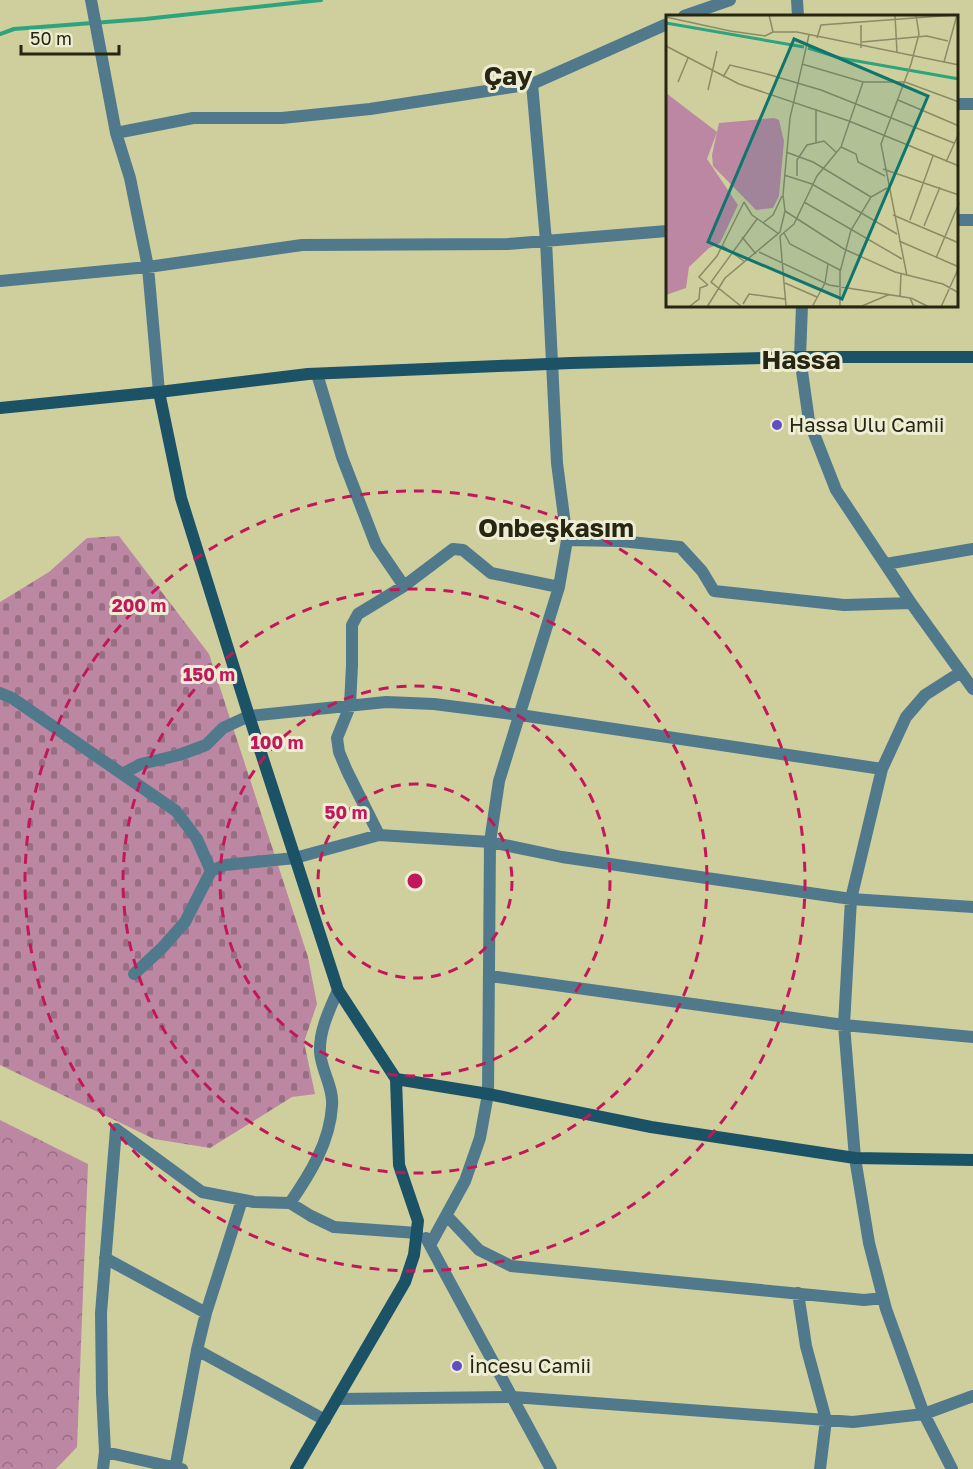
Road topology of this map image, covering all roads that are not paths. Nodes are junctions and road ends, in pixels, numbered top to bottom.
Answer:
1 (91, 0) edge
2 (730, 0) edge
3 (797, 0) edge
4 (687, 15) edge
5 (798, 15) edge
6 (666, 24) edge
7 (532, 84) junction
8 (116, 133) junction
9 (666, 231) edge
10 (546, 240) junction
11 (148, 267) junction
12 (0, 281) edge
13 (802, 308) edge
14 (800, 357) junction
15 (973, 357) edge
16 (551, 363) junction
17 (317, 374) junction
18 (159, 392) junction
19 (0, 408) edge
20 (567, 540) junction
21 (973, 549) edge
22 (886, 564) junction
23 (404, 586) junction
24 (559, 587) junction
25 (911, 603) junction
26 (961, 672) junction
27 (973, 688) edge
28 (0, 693) edge
29 (350, 706) junction
30 (520, 715) junction
31 (249, 716) junction
32 (882, 769) junction
33 (122, 774) junction
34 (379, 835) junction
35 (490, 842) junction
36 (295, 858) junction
37 (211, 871) junction
38 (851, 898) junction
39 (973, 907) edge
40 (134, 974) dead end
41 (490, 976) junction
42 (338, 990) junction
43 (844, 1025) junction
44 (973, 1037) edge
45 (396, 1079) junction
46 (488, 1094) junction
47 (855, 1158) junction
48 (973, 1160) edge
49 (242, 1200) junction
50 (290, 1203) junction
51 (447, 1216) junction
52 (417, 1227) junction
53 (430, 1245) junction
54 (105, 1258) junction
55 (798, 1293) junction
56 (883, 1298) junction
57 (206, 1313) junction
58 (197, 1350) junction
59 (973, 1396) edge
60 (513, 1397) junction
61 (337, 1399) junction
62 (924, 1414) junction
63 (325, 1420) junction
64 (826, 1420) junction
65 (105, 1452) junction
66 (178, 1468) edge
67 (103, 1469) edge
68 (296, 1469) edge
69 (552, 1469) edge
70 (820, 1469) edge
71 (952, 1469) edge

1 - 8 street
2 - 4 street
3 - 5 street
6 - 7 street
7 - 8 street
7 - 10 street
8 - 11 street
9 - 10 street
10 - 11 street
10 - 16 street
11 - 12 street
11 - 18 street
13 - 14 street
14 - 15 street
14 - 16 street
14 - 22 street
16 - 17 street
16 - 20 street
17 - 18 street
17 - 23 street
18 - 19 street
18 - 31 street
20 - 24 street
20 - 25 street
21 - 22 street
22 - 25 street
23 - 24 street
23 - 29 street
24 - 30 street
25 - 26 street
26 - 27 street
26 - 32 street
28 - 33 street
29 - 30 street
29 - 31 street
29 - 34 street
30 - 32 street
30 - 35 street
31 - 33 street
31 - 36 street
32 - 38 street
33 - 37 street
34 - 35 street
34 - 36 street
35 - 38 street
35 - 41 street
36 - 37 street
36 - 42 street
37 - 40 street
38 - 39 street
38 - 43 street
41 - 43 street
41 - 46 street
42 - 45 street
42 - 50 street
43 - 44 street
43 - 47 street
45 - 46 street
45 - 52 street
46 - 47 street
46 - 51 street
47 - 48 street
47 - 56 street
49 - 50 street
49 - 54 street
49 - 57 street
50 - 52 street
51 - 53 street
51 - 55 street
52 - 53 street
52 - 61 street
53 - 60 street
54 - 57 street
54 - 65 street
55 - 56 street
55 - 64 street
56 - 62 street
57 - 58 street
58 - 63 street
58 - 66 street
59 - 62 street
60 - 61 street
60 - 64 street
60 - 69 street
61 - 63 street
62 - 64 street
62 - 71 street
63 - 68 street
64 - 70 street
65 - 66 street
65 - 67 street

